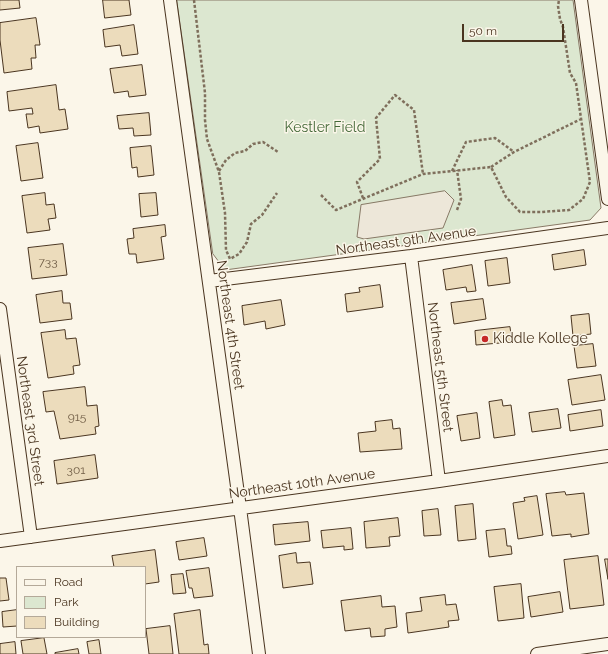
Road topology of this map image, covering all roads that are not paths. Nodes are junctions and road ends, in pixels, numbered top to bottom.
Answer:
1 (170, 0) edge
2 (581, 0) edge
3 (608, 199) edge
4 (608, 228) edge
5 (411, 256) junction
6 (208, 281) junction
7 (0, 309) edge
8 (608, 456) edge
9 (439, 481) junction
10 (240, 508) junction
11 (31, 537) junction
12 (0, 541) edge
13 (608, 644) edge
14 (259, 654) edge
15 (537, 654) edge

1 - 6 street, Northeast 4th Street
2 - 3 street
4 - 5 street, Northeast 9th Avenue
5 - 6 street, Northeast 9th Avenue
5 - 9 street, Northeast 5th Street
6 - 10 street, Northeast 4th Street
7 - 11 street, Northeast 3rd Street
8 - 9 street, Northeast 10th Avenue
9 - 10 street, Northeast 10th Avenue
10 - 11 street, Northeast 10th Avenue
10 - 14 street, Northeast 4th Street
11 - 12 street, Northeast 10th Avenue
13 - 15 street

